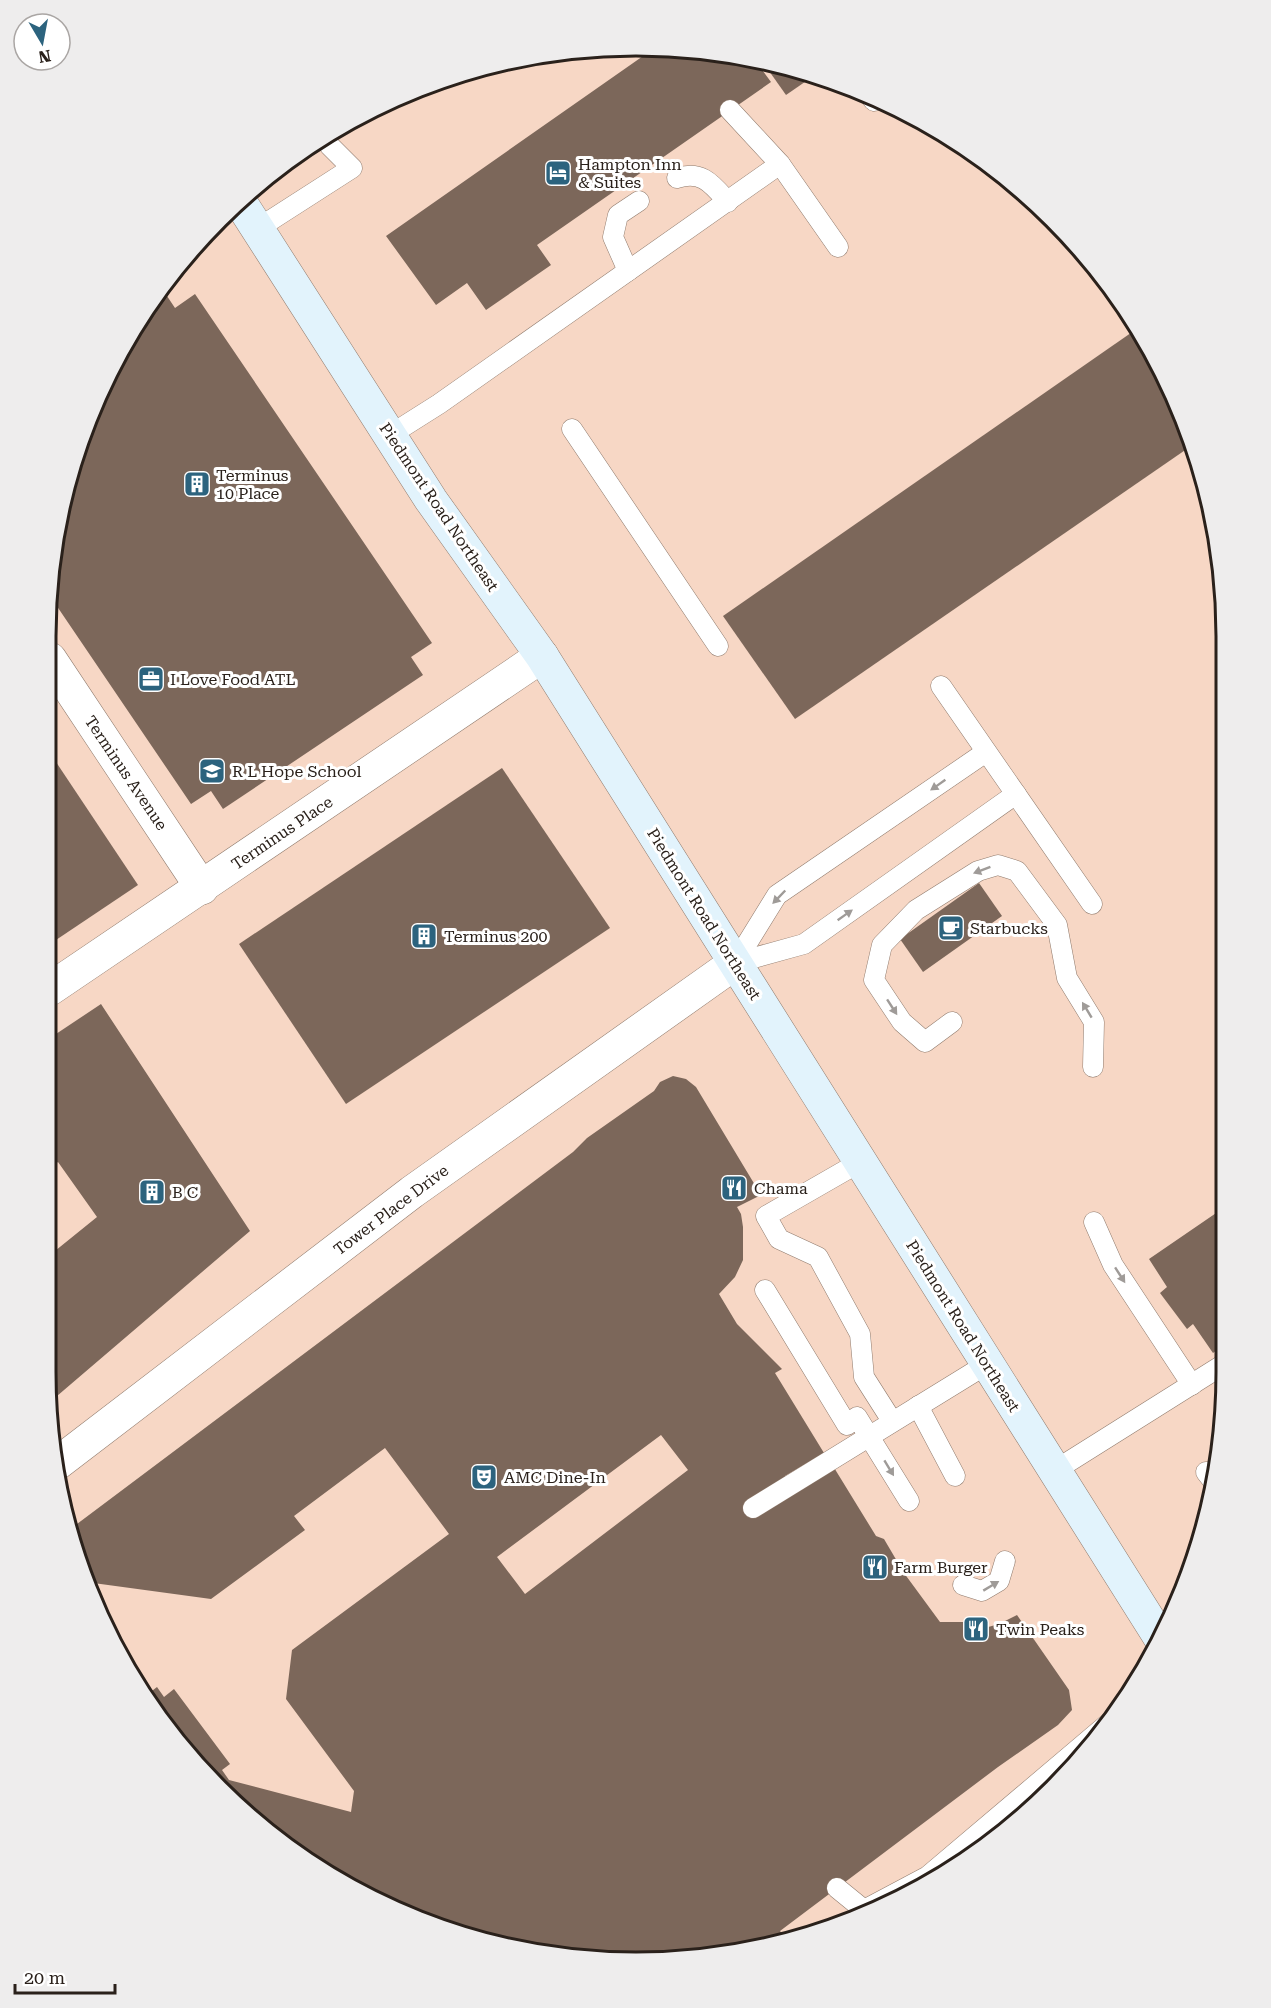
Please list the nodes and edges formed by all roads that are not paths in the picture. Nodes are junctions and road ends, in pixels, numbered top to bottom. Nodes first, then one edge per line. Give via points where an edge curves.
1 (730, 110) dead end
2 (329, 144) edge
3 (780, 164) junction
4 (677, 178) dead end
5 (639, 201) dead end
6 (728, 202) junction
7 (244, 208) edge
8 (257, 229) junction
9 (838, 247) dead end
10 (628, 272) junction
11 (572, 429) dead end
12 (390, 435) junction
13 (718, 646) dead end
14 (542, 656) junction
15 (56, 668) edge
16 (941, 686) dead end
17 (986, 752) junction
18 (1016, 794) junction
19 (202, 888) junction
20 (1092, 904) dead end
21 (735, 963) junction
22 (56, 984) edge
23 (952, 1022) dead end
24 (1093, 1067) dead end
25 (860, 1162) junction
26 (1094, 1222) dead end
27 (765, 1290) dead end
28 (987, 1364) junction
29 (1216, 1369) edge
30 (1192, 1385) junction
31 (918, 1407) junction
32 (892, 1421) junction
33 (869, 1435) junction
34 (62, 1460) edge
35 (1054, 1471) junction
36 (955, 1476) dead end
37 (909, 1501) dead end
38 (753, 1508) dead end
39 (1005, 1561) dead end
40 (963, 1585) dead end
41 (1155, 1630) edge
42 (1074, 1752) edge
43 (938, 1867) edge
44 (837, 1888) dead end
45 (860, 1907) edge

1 - 3 lane
2 - 8 lane via 352,168
3 - 6 lane
3 - 9 lane
4 - 6 lane via 690,174 710,182
5 - 10 lane via 618,215 613,237
6 - 10 lane
7 - 8 main road, Piedmont Road Northeast
8 - 12 main road, Piedmont Road Northeast
10 - 12 lane
11 - 13 lane
12 - 14 main road, Piedmont Road Northeast via 431,500
14 - 19 street, Terminus Place
14 - 21 main road, Piedmont Road Northeast
15 - 19 street, Terminus Avenue
16 - 17 lane
17 - 18 lane
17 -> 21 lane via 777,896
18 - 20 lane
21 -> 18 lane via 804,944
19 - 22 street, Terminus Place
21 - 25 main road, Piedmont Road Northeast
21 - 34 street, Tower Place Drive via 412,1192
24 -> 23 lane via 1094,1022 1067,978 1057,925 1017,871 998,865 978,871 916,910 882,945 874,980 902,1022 925,1042
25 - 28 main road, Piedmont Road Northeast
25 - 32 lane via 766,1216 779,1239 818,1257 860,1334 864,1377
26 -> 30 lane via 1113,1265
27 - 33 lane via 847,1425 858,1417
28 - 31 lane
28 - 35 main road, Piedmont Road Northeast
29 - 30 lane
30 - 35 lane
31 - 32 lane
31 - 36 lane
32 - 33 lane
33 -> 37 lane
33 - 38 lane
35 - 41 main road, Piedmont Road Northeast
40 -> 39 lane via 982,1591 999,1581
42 - 43 lane
44 - 45 lane

